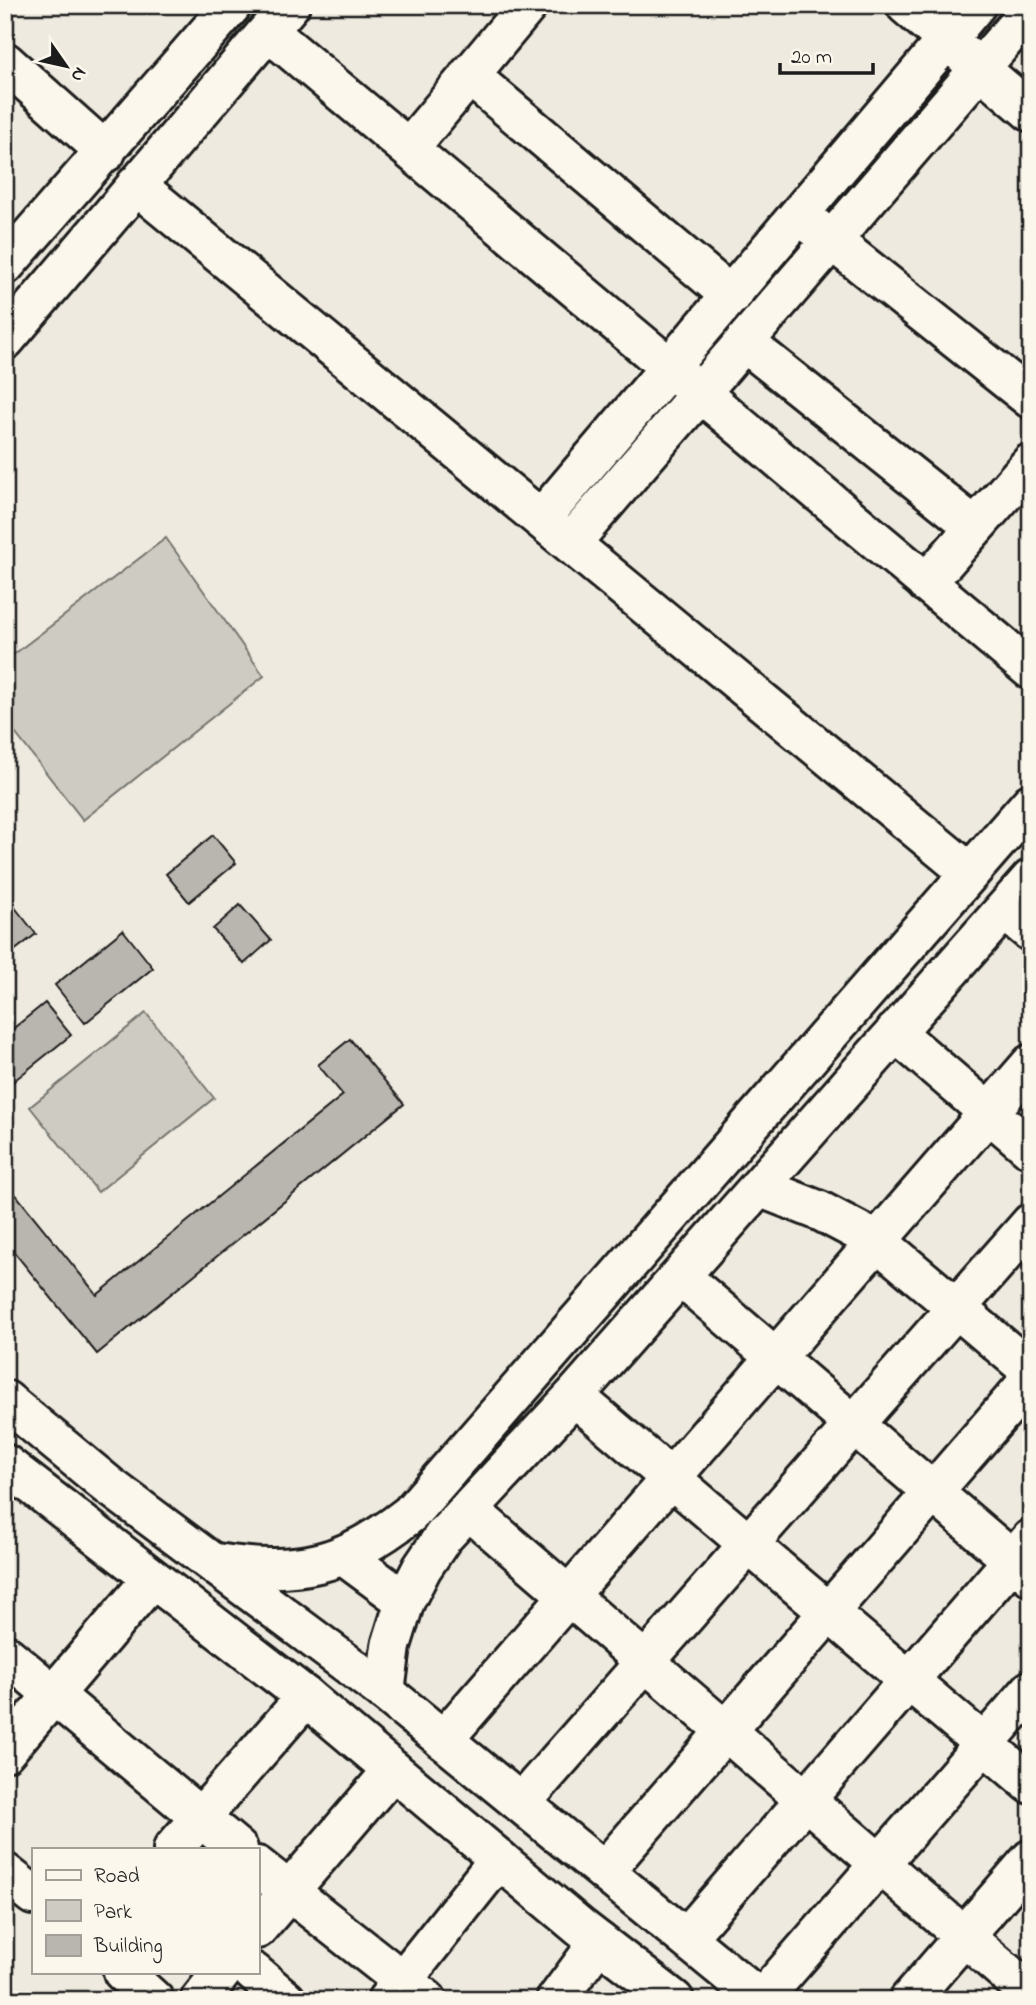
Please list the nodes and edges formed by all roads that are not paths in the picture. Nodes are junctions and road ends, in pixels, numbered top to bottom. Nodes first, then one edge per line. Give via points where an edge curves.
1 (232, 5) edge
2 (528, 5) edge
3 (906, 5) edge
4 (976, 5) edge
5 (1031, 9) edge
6 (279, 18) edge
7 (947, 40) junction
8 (5, 62) edge
9 (980, 68) junction
10 (469, 75) junction
11 (1031, 112) edge
12 (409, 148) junction
13 (106, 152) junction
14 (136, 185) junction
15 (799, 215) junction
16 (832, 240) junction
17 (5, 265) edge
18 (731, 296) junction
19 (5, 340) edge
20 (744, 342) junction
21 (670, 367) junction
22 (700, 393) junction
23 (1031, 399) edge
24 (1031, 463) edge
25 (541, 519) junction
26 (975, 527) junction
27 (570, 543) junction
28 (926, 583) junction
29 (1031, 670) edge
30 (1031, 803) edge
31 (970, 873) junction
32 (1031, 879) edge
33 (1017, 921) edge
34 (895, 1032) junction
35 (1031, 1064) edge
36 (989, 1113) junction
37 (1031, 1149) edge
38 (759, 1187) junction
39 (1031, 1223) edge
40 (877, 1241) junction
41 (680, 1276) junction
42 (957, 1308) junction
43 (776, 1358) junction
44 (1031, 1370) edge
45 (1031, 1379) edge
46 (574, 1396) junction
47 (5, 1400) edge
48 (854, 1424) junction
49 (5, 1464) edge
50 (671, 1478) junction
51 (933, 1492) junction
52 (469, 1510) junction
53 (748, 1544) junction
54 (344, 1556) junction
55 (1025, 1558) edge
56 (216, 1563) junction
57 (152, 1579) junction
58 (570, 1594) junction
59 (405, 1601) junction
60 (828, 1612) junction
61 (5, 1654) edge
62 (646, 1660) junction
63 (909, 1680) junction
64 (1031, 1690) edge
65 (385, 1692) junction
66 (56, 1695) junction
67 (306, 1696) junction
68 (726, 1730) junction
69 (443, 1740) junction
70 (984, 1744) junction
71 (5, 1752) edge
72 (393, 1770) junction
73 (1031, 1784) edge
74 (806, 1799) junction
75 (521, 1803) junction
76 (200, 1817) junction
77 (174, 1848) edge
78 (237, 1848) edge
79 (499, 1859) junction
80 (1031, 1859) edge
81 (880, 1863) junction
82 (259, 1868) edge
83 (604, 1871) junction
84 (5, 1872) edge
85 (289, 1892) junction
86 (32, 1894) edge
87 (259, 1928) edge
88 (964, 1936) junction
89 (686, 1938) junction
90 (599, 1942) junction
91 (125, 1974) edge
92 (220, 1974) edge
93 (255, 1974) edge
94 (406, 1994) edge
95 (1031, 1994) edge
96 (154, 2000) edge
97 (200, 2000) edge
98 (286, 2000) edge
99 (556, 2000) edge
100 (674, 2000) edge
101 (761, 2000) edge
102 (909, 2000) edge

1 - 13 street
2 - 10 street
3 - 7 street
4 - 7 street
5 - 9 street
6 - 12 street
6 - 14 street
7 - 9 street
7 - 15 street
8 - 13 street
9 - 11 street
9 - 16 street
10 - 12 street
10 - 18 street
12 - 21 street
13 - 17 street
14 - 19 street
14 - 25 street
15 - 16 street
15 - 18 street
16 - 20 street
16 - 23 street
18 - 21 street
20 - 22 street
20 - 26 street
21 - 22 street
21 - 25 street
22 - 27 street
22 - 28 street
24 - 26 street
25 - 27 street
26 - 28 street
27 - 31 street
28 - 29 street
30 - 31 street
31 - 54 street via 410,1514 379,1538
32 - 33 street
33 - 34 street
34 - 36 street
34 - 38 street
35 - 36 street
36 - 37 street
36 - 40 street
38 - 40 street via 821,1211
38 - 41 street
39 - 42 street
40 - 42 street
40 - 43 street
41 - 43 street
41 - 46 street
42 - 44 street
42 - 48 street
43 - 48 street
43 - 50 street
45 - 51 street
46 - 50 street
46 - 52 street
47 - 56 street via 108,1485
48 - 51 street
48 - 53 street
49 - 57 street
50 - 53 street
50 - 58 street
51 - 55 street
51 - 60 street
52 - 58 street
52 - 59 street via 429,1558
53 - 60 street
53 - 62 street
54 - 56 street via 259,1570
54 - 59 street
55 - 63 street
56 - 65 street
57 - 66 street
57 - 67 street
58 - 62 street
58 - 69 street
59 - 65 street via 391,1646
60 - 63 street
60 - 68 street
61 - 66 street
62 - 68 street
62 - 75 street
63 - 70 street
63 - 74 street
64 - 70 street
65 - 69 street
66 - 71 street
66 - 76 street
67 - 72 street
67 - 76 street
68 - 74 street
68 - 83 street
69 - 75 street
70 - 73 street
70 - 81 street
72 - 79 street
72 - 85 street
74 - 81 street
74 - 89 street
75 - 83 street
76 - 77 street
76 - 78 street
79 - 90 street
79 - 94 street
80 - 88 street
81 - 88 street
81 - 101 street
82 - 85 street
83 - 89 street
84 - 86 street
85 - 87 street
85 - 94 street
88 - 95 street
88 - 102 street
89 - 101 street
90 - 99 street
90 - 100 street
91 - 96 street
92 - 97 street
93 - 98 street

